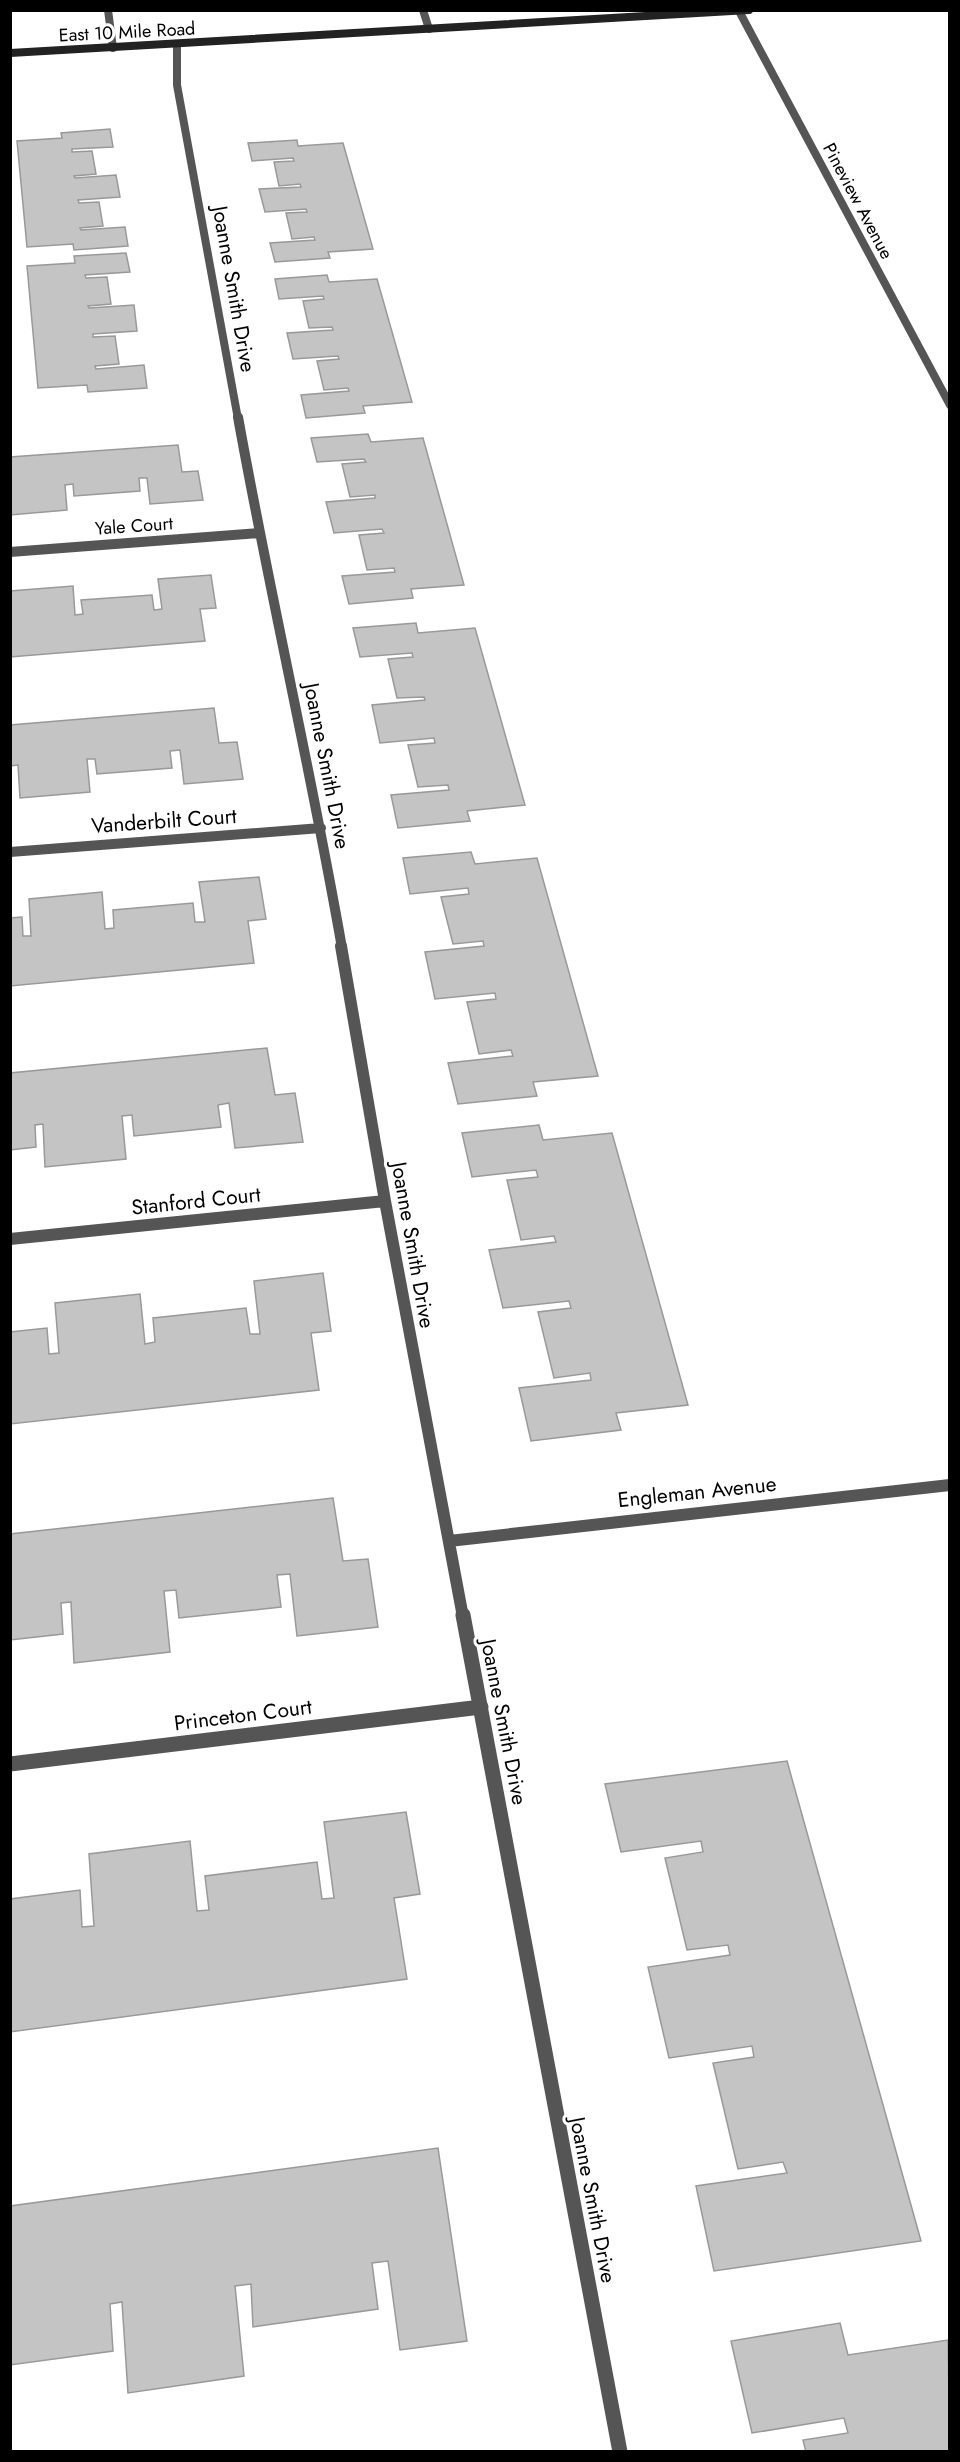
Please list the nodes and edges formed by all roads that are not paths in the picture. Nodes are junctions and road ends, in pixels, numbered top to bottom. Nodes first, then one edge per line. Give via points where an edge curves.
1 (108, 10) edge
2 (423, 10) edge
3 (748, 10) edge
4 (740, 11) edge
5 (429, 29) junction
6 (177, 44) junction
7 (113, 48) junction
8 (10, 54) edge
9 (950, 405) edge
10 (259, 534) junction
11 (10, 552) edge
12 (321, 828) junction
13 (10, 852) edge
14 (385, 1201) junction
15 (10, 1239) edge
16 (950, 1485) edge
17 (449, 1541) junction
18 (482, 1707) junction
19 (10, 1764) edge
20 (620, 2451) edge

1 - 7 street
2 - 5 street
3 - 4 main road, East 10 Mile Road
4 - 5 main road, East 10 Mile Road
4 - 9 street, Pineview Avenue
5 - 6 main road, East 10 Mile Road
6 - 7 main road, East 10 Mile Road
6 - 10 street, Joanne Smith Drive via 177,84
7 - 8 main road, East 10 Mile Road
10 - 11 street, Yale Court
10 - 12 street, Joanne Smith Drive
12 - 13 street, Vanderbilt Court
12 - 14 street, Joanne Smith Drive
14 - 15 street, Stanford Court
14 - 17 street, Joanne Smith Drive
16 - 17 street, Engleman Avenue
17 - 18 street, Joanne Smith Drive
18 - 19 street, Princeton Court
18 - 20 street, Joanne Smith Drive

